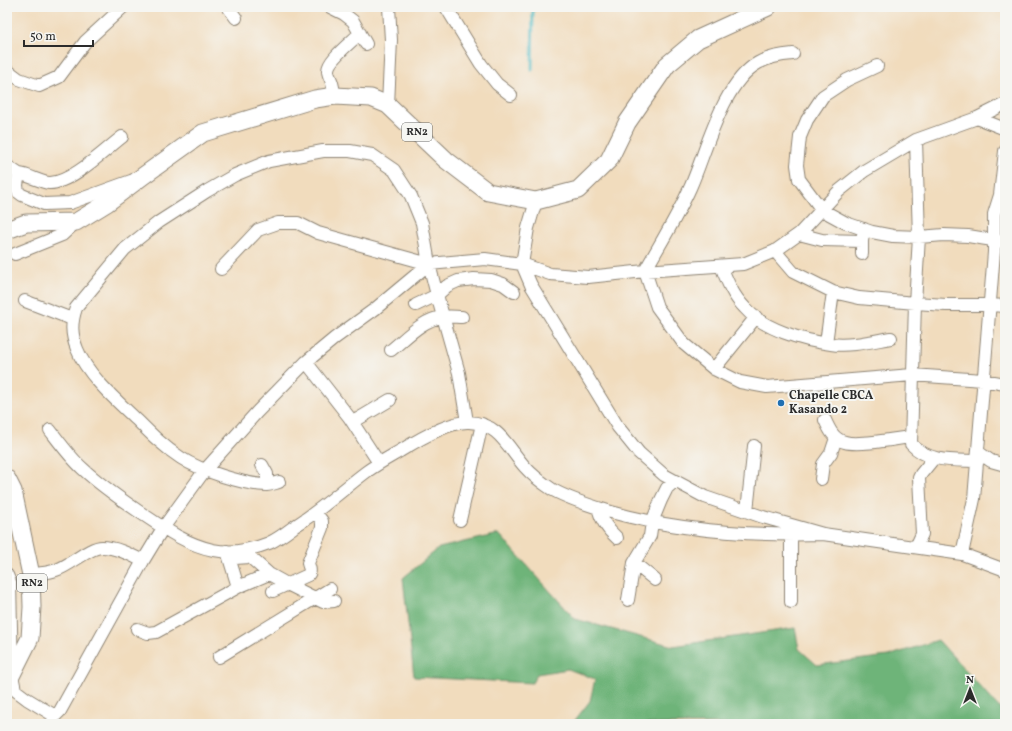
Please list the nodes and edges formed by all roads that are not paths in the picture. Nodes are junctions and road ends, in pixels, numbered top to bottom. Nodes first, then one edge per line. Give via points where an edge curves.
1 (122, 7) edge
2 (228, 7) edge
3 (330, 7) edge
4 (389, 7) edge
5 (446, 7) edge
6 (768, 7) edge
7 (349, 10) edge
8 (236, 18) dead end
9 (360, 32) junction
10 (366, 44) dead end
11 (793, 54) dead end
12 (877, 66) dead end
13 (7, 70) edge
14 (511, 95) dead end
15 (335, 96) junction
16 (1005, 104) edge
17 (388, 105) junction
18 (977, 118) junction
19 (1005, 129) edge
20 (122, 136) dead end
21 (916, 140) junction
22 (1005, 151) edge
23 (7, 166) edge
24 (19, 174) junction
25 (142, 176) junction
26 (536, 202) junction
27 (822, 210) junction
28 (76, 222) junction
29 (7, 230) edge
30 (799, 234) junction
31 (863, 235) junction
32 (919, 237) junction
33 (1000, 241) edge
34 (775, 251) junction
35 (16, 254) dead end
36 (862, 254) dead end
37 (429, 264) junction
38 (522, 264) junction
39 (721, 266) junction
40 (221, 270) dead end
41 (645, 272) junction
42 (514, 292) dead end
43 (833, 292) junction
44 (437, 295) junction
45 (25, 301) dead end
46 (915, 303) junction
47 (416, 305) dead end
48 (990, 305) junction
49 (1005, 306) edge
50 (443, 317) junction
51 (462, 317) dead end
52 (756, 317) junction
53 (72, 319) junction
54 (891, 338) dead end
55 (826, 343) junction
56 (391, 350) dead end
57 (306, 362) junction
58 (714, 369) junction
59 (912, 375) junction
60 (983, 380) junction
61 (1005, 384) edge
62 (390, 400) dead end
63 (825, 420) dead end
64 (353, 422) junction
65 (467, 422) junction
66 (482, 424) junction
67 (50, 430) dead end
68 (910, 437) junction
69 (836, 438) junction
70 (754, 446) dead end
71 (978, 456) junction
72 (934, 458) junction
73 (379, 463) junction
74 (262, 465) dead end
75 (1005, 465) edge
76 (205, 470) junction
77 (7, 479) edge
78 (821, 479) dead end
79 (675, 481) junction
80 (598, 508) junction
81 (747, 511) junction
82 (316, 513) junction
83 (460, 520) dead end
84 (652, 522) junction
85 (164, 528) junction
86 (823, 534) junction
87 (791, 535) junction
88 (617, 538) dead end
89 (916, 547) junction
90 (962, 554) junction
91 (229, 555) junction
92 (143, 561) junction
93 (634, 563) junction
94 (1005, 570) edge
95 (269, 574) junction
96 (7, 575) edge
97 (31, 575) junction
98 (655, 580) dead end
99 (288, 584) junction
100 (238, 587) junction
101 (330, 589) dead end
102 (273, 591) dead end
103 (315, 598) junction
104 (628, 600) dead end
105 (334, 601) dead end
106 (791, 602) dead end
107 (137, 629) dead end
108 (220, 657) dead end
109 (10, 680) edge
110 (53, 720) edge

1 - 13 street via 85,42 59,77 39,86 19,79
2 - 8 street
3 - 7 street
4 - 17 street via 391,40
5 - 14 street via 480,64 497,84
6 - 26 highway, RN2 via 698,39 667,65 628,123 609,160 578,190
7 - 9 street via 352,21
9 - 10 street
9 - 15 street via 328,65
11 - 41 street via 772,57 756,64 734,86 715,124 690,188
12 - 27 street via 847,80 823,96 807,120 800,137 797,165 799,179
15 - 17 highway, RN2 via 372,98
15 - 25 highway, RN2 via 203,133
16 - 18 street
17 - 26 highway, RN2 via 446,160 488,192
18 - 19 street
18 - 21 street
20 - 24 street via 77,173 60,182 48,183 29,175
21 - 27 street via 864,171 839,191
21 - 32 street
22 - 33 street via 1000,195 994,214
23 - 24 street
24 - 25 street via 18,192 44,204 70,203
25 - 28 highway, RN2 via 107,203
26 - 38 street via 528,228
27 - 30 street
27 - 31 street
28 - 29 highway via 26,223
28 - 35 street via 62,235
30 - 31 street via 822,240
30 - 34 street
31 - 32 street via 872,232
31 - 36 street
32 - 33 street via 968,236
32 - 46 street
33 - 48 street
34 - 39 street via 743,264
34 - 43 street via 793,272
37 - 38 street via 485,259
37 - 40 street via 318,233 298,223 278,223 258,230
37 - 44 street
37 - 53 street via 422,223 411,196 394,170 372,155 350,151 323,151 269,161 235,175 159,222 125,249 76,308
37 - 57 street
38 - 41 street via 550,274 588,277
38 - 79 street via 531,285 618,427 639,452 664,475
39 - 41 street
39 - 52 street via 733,294 746,310
41 - 58 street via 657,307 684,344
42 - 44 street via 503,284 491,280 474,279 453,283
43 - 46 street via 859,298
43 - 55 street
44 - 47 street
44 - 50 street
45 - 53 street
46 - 48 street
46 - 59 street
48 - 49 street
48 - 60 street
50 - 51 street
50 - 56 street via 421,326
50 - 65 street via 459,373
52 - 55 street via 784,332
52 - 58 street
53 - 76 street via 77,349 86,367 163,446
54 - 55 street via 863,343
57 - 64 street
57 - 76 street
58 - 59 street via 740,382 767,387
59 - 60 street
59 - 68 street
60 - 61 street
60 - 71 street
62 - 64 street
63 - 69 street
64 - 73 street
65 - 66 street
65 - 73 street via 454,423
66 - 80 street via 494,429 526,468 553,490
66 - 83 street
67 - 85 street via 81,467 111,492
68 - 69 street via 856,443
68 - 72 street via 911,444 916,450
69 - 78 street via 831,453 822,464
70 - 81 street
71 - 72 street via 939,460
71 - 75 street
71 - 90 street via 974,499
72 - 89 street via 919,478 922,534
73 - 82 street
74 - 76 street via 273,484 242,481
76 - 85 street
77 - 97 highway, RN2 via 13,491
79 - 81 street via 705,497
79 - 84 street via 667,488
80 - 84 street
80 - 88 street via 601,518
81 - 86 street
82 - 91 street via 270,542
82 - 99 street via 322,521 322,528 308,563 310,573
84 - 87 street via 726,531
84 - 93 street via 650,536
85 - 91 street via 192,545
85 - 92 street
86 - 87 street
86 - 89 street
87 - 106 street
89 - 90 street
90 - 94 street
91 - 95 street via 250,557
91 - 100 street
92 - 97 street via 120,550 103,547 56,570
92 - 110 street
93 - 98 street
93 - 104 street
95 - 99 street
95 - 100 street
96 - 109 street via 10,582
97 - 109 highway, RN2 via 30,638
99 - 102 street
99 - 103 street
100 - 107 street via 156,632 148,633
101 - 103 street
103 - 105 street via 323,602
103 - 108 street
109 - 110 street via 15,690

